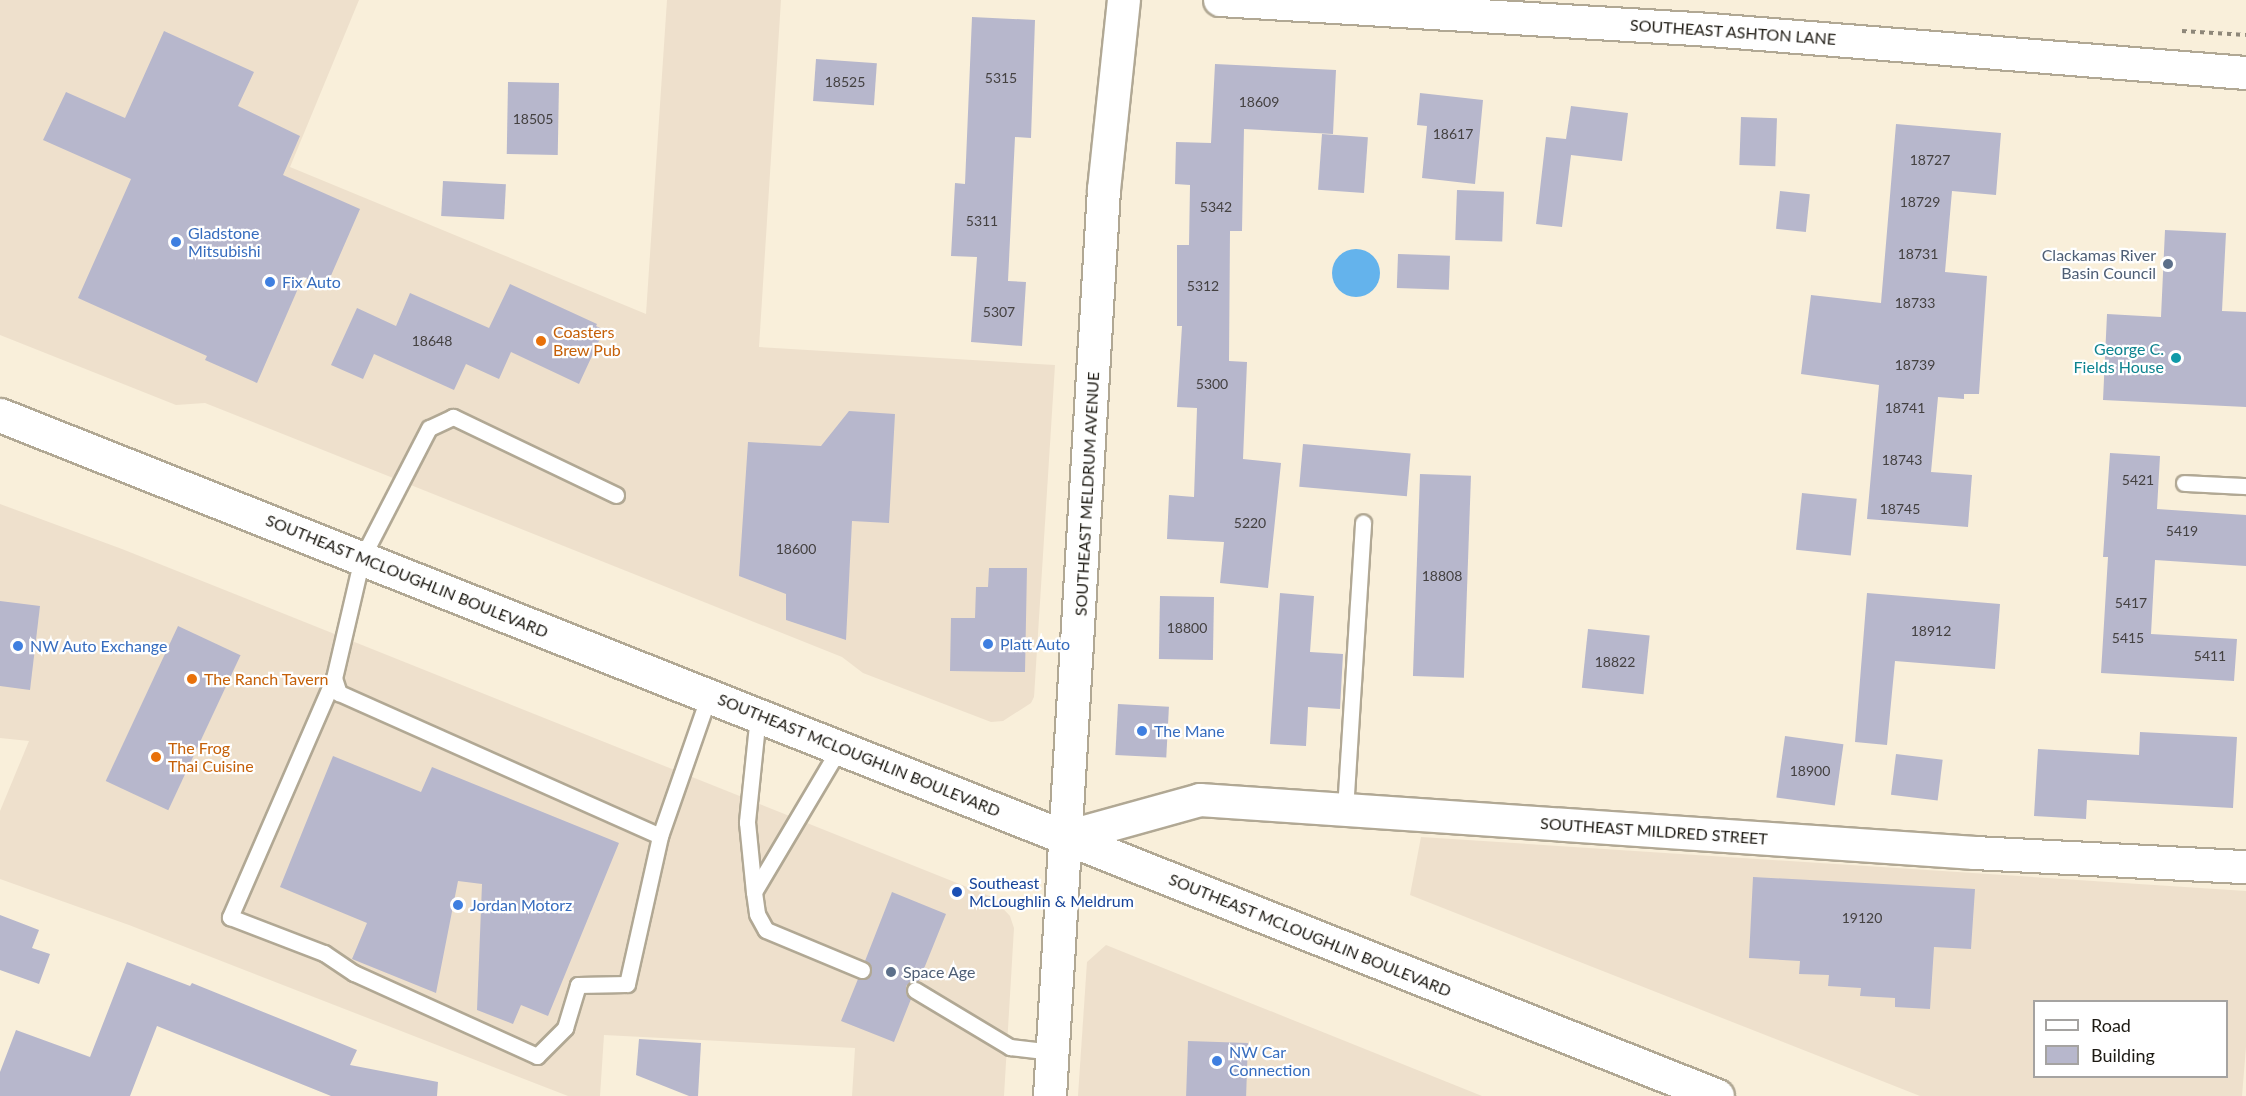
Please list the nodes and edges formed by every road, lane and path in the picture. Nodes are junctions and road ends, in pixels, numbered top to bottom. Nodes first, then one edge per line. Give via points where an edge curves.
1 (1124, 0) edge
2 (1220, 0) edge
3 (2246, 73) edge
4 (0, 415) edge
5 (2184, 483) dead end
6 (2246, 486) edge
7 (616, 495) dead end
8 (1363, 523) dead end
9 (362, 558) junction
10 (334, 678) junction
11 (709, 695) junction
12 (758, 715) junction
13 (840, 747) junction
14 (1345, 810) junction
15 (660, 836) junction
16 (1067, 837) junction
17 (2246, 867) edge
18 (754, 892) junction
19 (862, 970) dead end
20 (915, 990) dead end
21 (1053, 1052) junction
22 (1050, 1096) edge
23 (1717, 1096) edge

1 - 16 street, SOUTHEAST MELDRUM AVENUE via 1104,190
2 - 3 street, SOUTHEAST ASHTON LANE via 1710,30
4 - 9 main road, SOUTHEAST MCLOUGHLIN BOULEVARD
5 - 6 lane
7 - 9 lane via 453,417 429,428
8 - 14 lane
9 - 10 lane
9 - 11 main road, SOUTHEAST MCLOUGHLIN BOULEVARD
10 - 15 lane via 339,693
10 - 15 lane via 230,916 324,953 354,973 537,1056 565,1028 578,985 627,984
11 - 12 main road, SOUTHEAST MCLOUGHLIN BOULEVARD
11 - 15 lane
12 - 13 main road, SOUTHEAST MCLOUGHLIN BOULEVARD
12 - 18 lane via 747,822
13 - 16 main road, SOUTHEAST MCLOUGHLIN BOULEVARD
13 - 18 lane
14 - 16 street, SOUTHEAST MILDRED STREET via 1200,800
14 - 17 street, SOUTHEAST MILDRED STREET via 1975,853
16 - 21 street, SOUTHEAST MELDRUM AVENUE
16 - 23 main road, SOUTHEAST MCLOUGHLIN BOULEVARD
18 - 19 lane via 757,914 766,930
20 - 21 lane via 1010,1047
21 - 22 street, SOUTHEAST MELDRUM AVENUE

